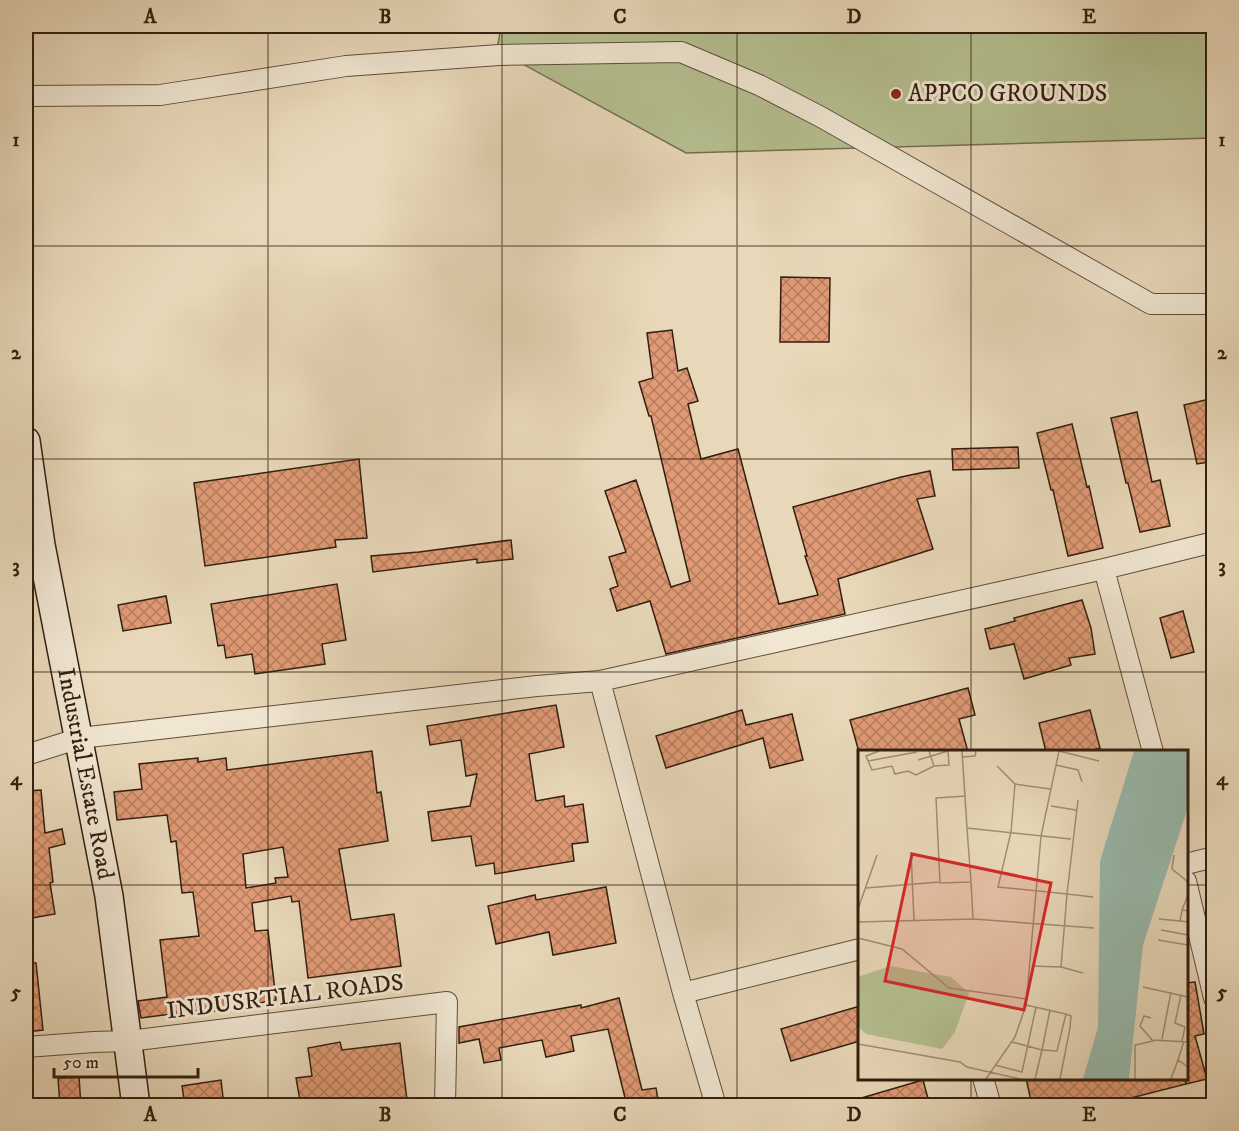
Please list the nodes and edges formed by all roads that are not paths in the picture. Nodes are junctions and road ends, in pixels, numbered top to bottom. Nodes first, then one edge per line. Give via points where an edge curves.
1 (26, 96) edge
2 (1214, 304) edge
3 (26, 441) edge
4 (1214, 542) edge
5 (1104, 569) junction
6 (600, 681) junction
7 (80, 738) junction
8 (1152, 750) edge
9 (26, 755) edge
10 (1214, 857) edge
11 (1188, 864) edge
12 (1188, 889) edge
13 (858, 949) edge
14 (683, 993) junction
15 (1214, 998) edge
16 (129, 1041) junction
17 (26, 1047) edge
18 (984, 1080) edge
19 (136, 1106) edge
20 (446, 1106) edge
21 (716, 1106) edge
22 (990, 1106) edge

1 - 2 street via 160,94 346,66 499,56 681,52 821,117 1151,304
3 - 7 main road, Industrial Estate Road via 41,545
4 - 5 street
5 - 6 street
5 - 8 street
6 - 7 street
6 - 14 street
7 - 9 street
7 - 16 main road, Industrial Estate Road via 110,897
10 - 11 street
12 - 15 street
13 - 14 street
14 - 21 street
16 - 17 street, INDUSRTIAL ROADS
16 - 19 main road, Industrial Estate Road
16 - 20 street, INDUSRTIAL ROADS via 447,1002
18 - 22 street

